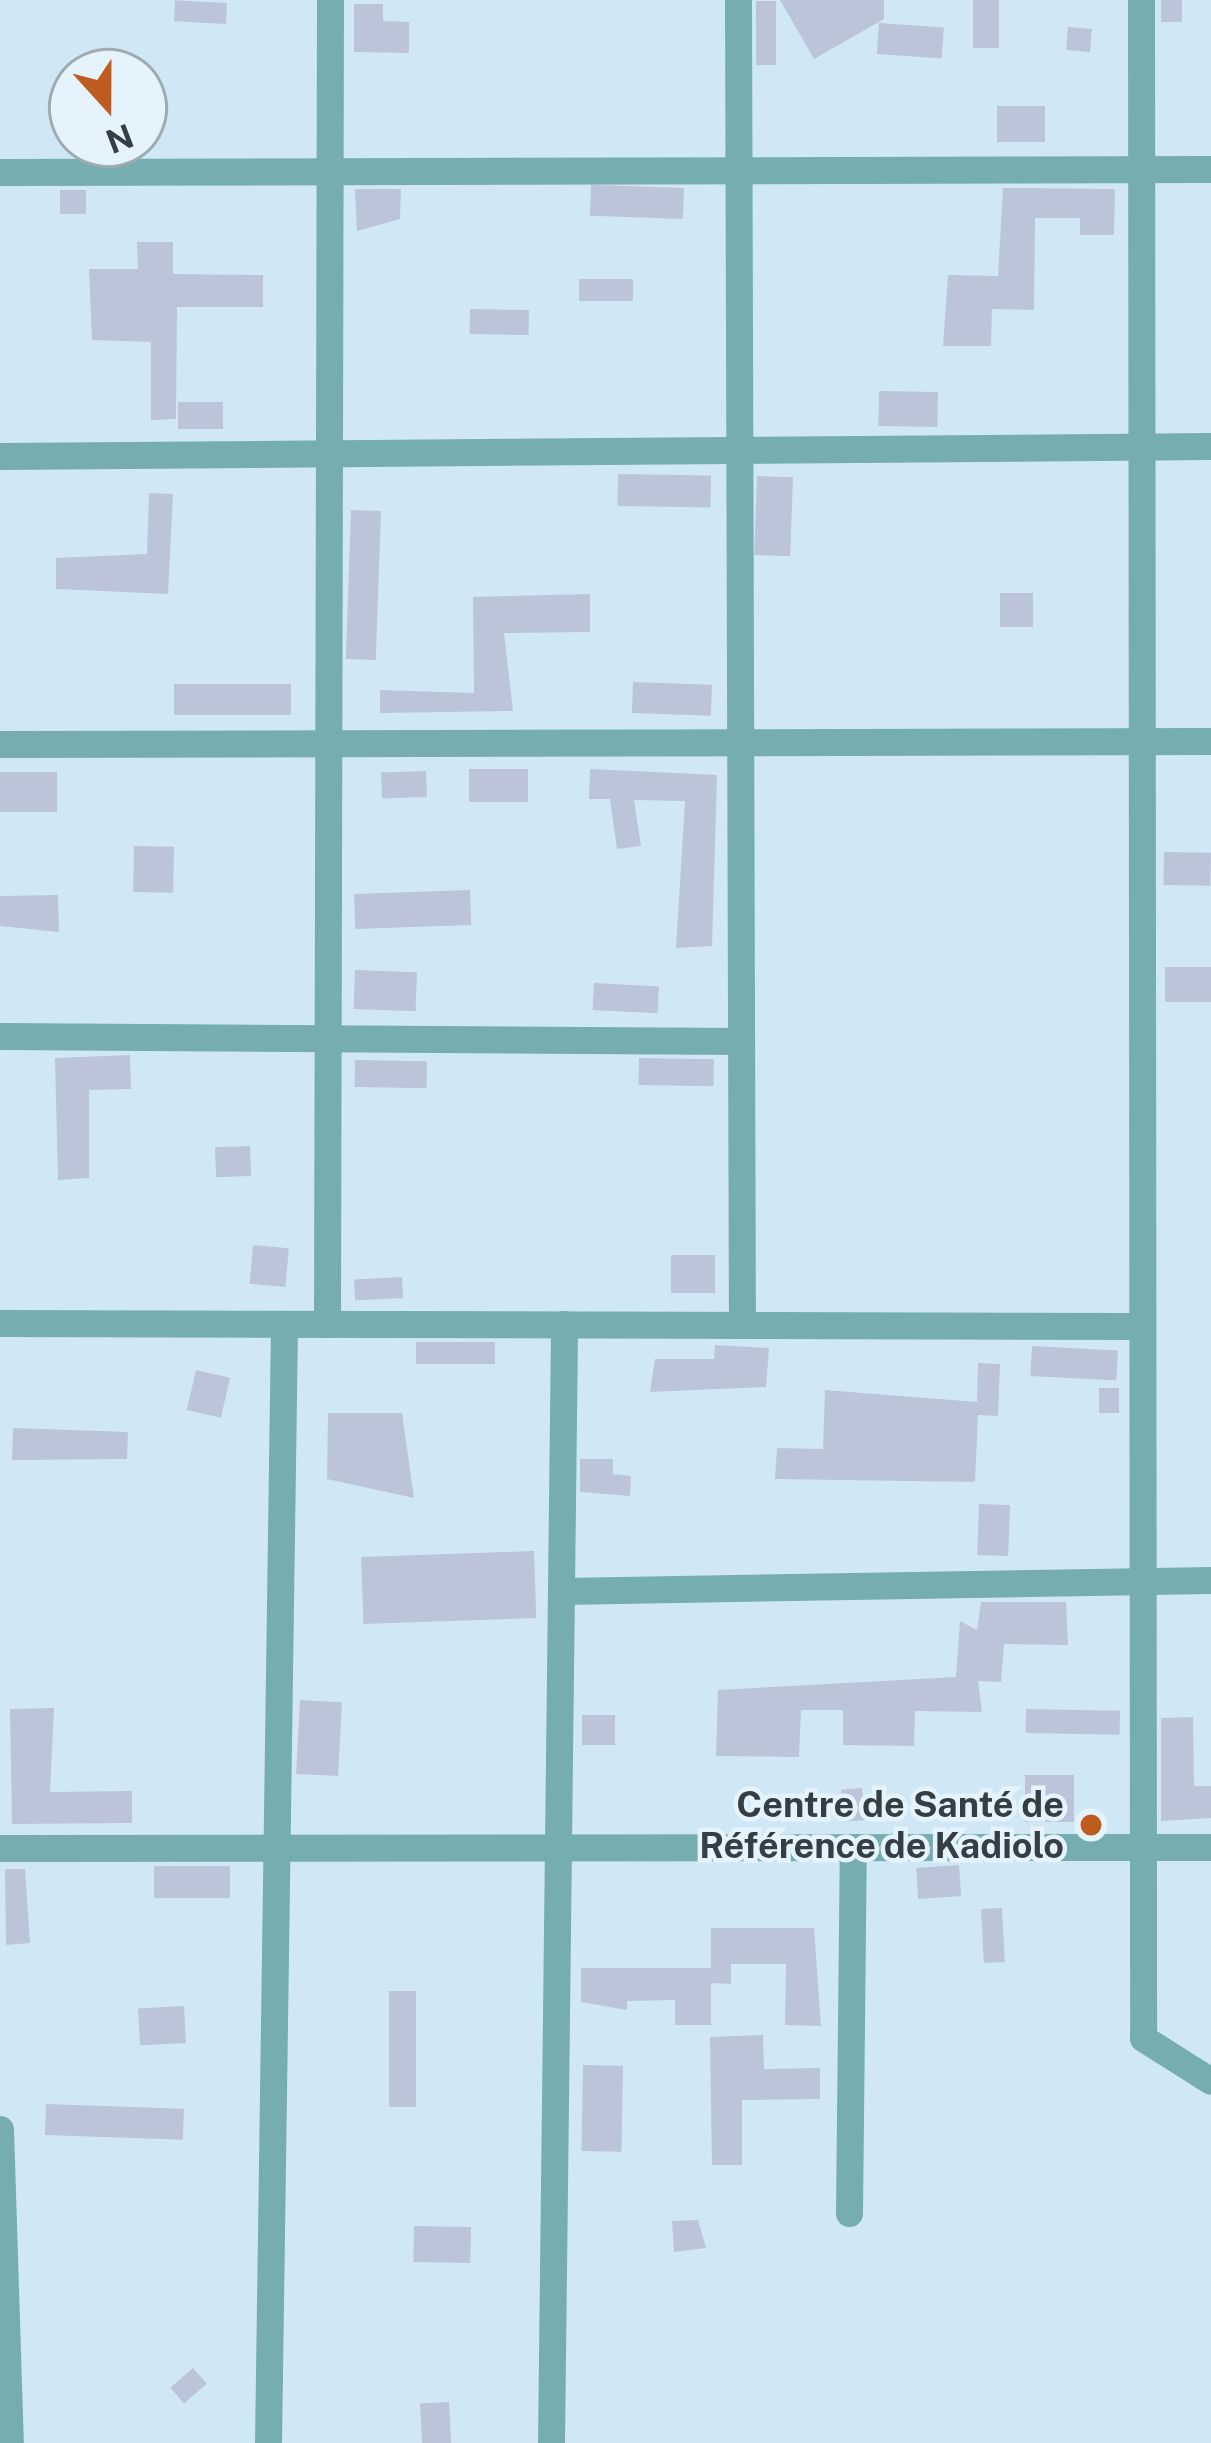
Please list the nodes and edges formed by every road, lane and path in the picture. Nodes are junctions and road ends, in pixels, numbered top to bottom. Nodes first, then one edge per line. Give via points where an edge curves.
1 (330, 0) edge
2 (738, 0) edge
3 (1141, 0) edge
4 (1141, 169) junction
5 (1211, 169) edge
6 (738, 170) junction
7 (329, 171) junction
8 (0, 172) edge
9 (1211, 446) edge
10 (1141, 447) junction
11 (739, 450) junction
12 (329, 454) junction
13 (0, 456) edge
14 (1211, 741) edge
15 (740, 742) junction
16 (1142, 742) junction
17 (328, 743) junction
18 (0, 744) edge
19 (0, 1036) edge
20 (328, 1038) junction
21 (741, 1041) junction
22 (0, 1323) edge
23 (284, 1324) junction
24 (327, 1324) junction
25 (564, 1324) junction
26 (742, 1325) junction
27 (1142, 1326) junction
28 (1211, 1580) edge
29 (1142, 1581) junction
30 (560, 1591) junction
31 (1211, 1846) edge
32 (277, 1847) junction
33 (557, 1847) junction
34 (853, 1847) junction
35 (1143, 1847) junction
36 (0, 1848) edge
37 (1211, 2081) edge
38 (0, 2129) edge
39 (848, 2213) dead end
40 (10, 2443) edge
41 (268, 2443) edge
42 (551, 2443) edge

1 - 7 street
2 - 6 street
3 - 4 street
4 - 5 street
4 - 6 street
4 - 10 street
6 - 7 street
6 - 11 street
7 - 8 street
7 - 12 street
9 - 10 street
10 - 11 street
10 - 16 street
11 - 12 street
11 - 15 street
12 - 13 street
12 - 17 street
14 - 16 street
15 - 16 street
15 - 17 street
15 - 21 street
16 - 27 street
17 - 18 street
17 - 20 street
19 - 20 street
20 - 21 street
20 - 24 street
21 - 26 street
22 - 23 street
23 - 24 street
23 - 32 street
24 - 25 street
25 - 26 street
25 - 30 street
26 - 27 street
27 - 29 street
28 - 29 street
29 - 30 street
29 - 35 street
30 - 33 street
31 - 35 street
32 - 33 street
32 - 36 street
32 - 41 street
33 - 34 street
33 - 42 street
34 - 35 street
34 - 39 street
35 - 37 street via 1143,2038
38 - 40 street

